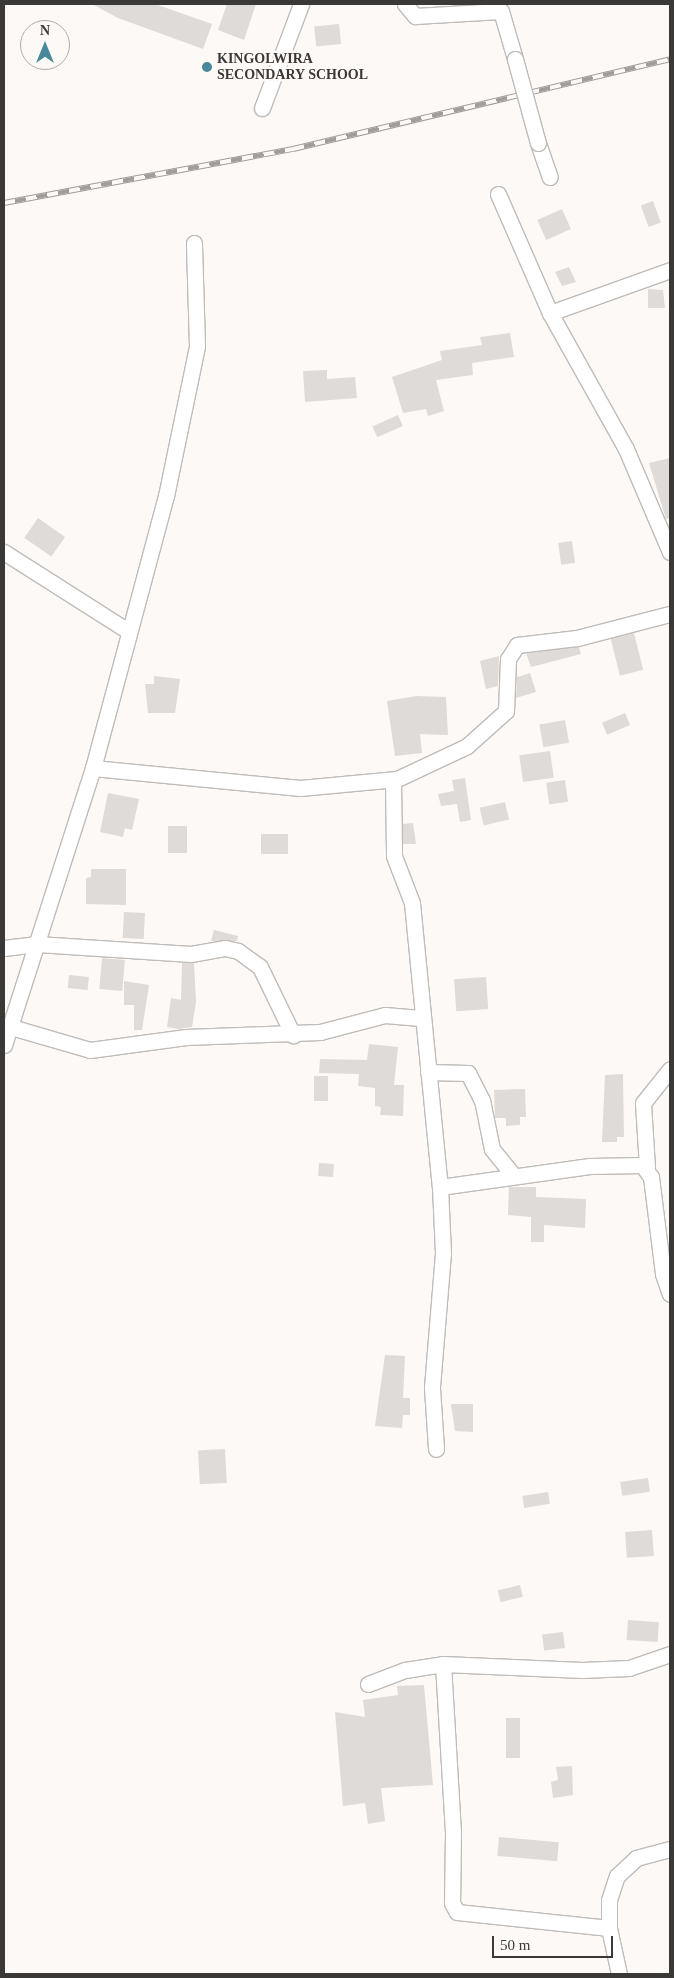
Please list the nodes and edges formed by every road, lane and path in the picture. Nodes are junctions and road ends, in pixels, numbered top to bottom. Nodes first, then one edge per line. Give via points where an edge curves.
1 (301, 4) edge
2 (405, 4) edge
3 (430, 4) edge
4 (415, 16) junction
5 (262, 108) dead end
6 (550, 177) dead end
7 (498, 194) dead end
8 (194, 243) dead end
9 (670, 270) edge
10 (550, 313) junction
11 (4, 552) edge
12 (670, 552) edge
13 (670, 614) edge
14 (128, 631) junction
15 (93, 768) junction
16 (392, 780) junction
17 (36, 944) junction
18 (4, 948) edge
19 (423, 1018) junction
20 (11, 1027) junction
21 (293, 1035) junction
22 (4, 1045) edge
23 (670, 1069) edge
24 (428, 1072) junction
25 (647, 1167) junction
26 (514, 1176) junction
27 (440, 1187) junction
28 (665, 1245) edge
29 (670, 1294) edge
30 (436, 1449) dead end
31 (670, 1654) edge
32 (442, 1664) junction
33 (368, 1684) dead end
34 (670, 1849) edge
35 (609, 1928) junction
36 (618, 1974) edge

1 - 5 street
2 - 4 street
3 - 4 street
4 - 6 street, bridge via 501,11
7 - 10 street
8 - 14 street via 197,346 166,496
9 - 10 street
10 - 12 street via 626,449
11 - 14 street
13 - 16 street via 577,638 517,645 508,659 506,711 490,730 467,746
14 - 15 street
15 - 16 street via 300,788
15 - 17 street
16 - 19 street via 394,856 412,903
17 - 18 street
17 - 20 street
17 - 21 street via 191,954 225,948 238,951 260,967
19 - 21 street via 385,1015
19 - 24 street
20 - 21 street via 90,1050 186,1037
20 - 22 street
23 - 25 street via 642,1103
24 - 26 street via 468,1073 482,1100 492,1149
24 - 27 street
25 - 26 street via 590,1166
25 - 28 street
26 - 27 street
27 - 30 street via 442,1253 432,1359
28 - 29 street
31 - 32 street via 629,1668 591,1670
32 - 33 street via 405,1670
32 - 35 street via 453,1834 452,1903 457,1912
34 - 35 street via 636,1858 618,1876 610,1900
35 - 36 street

